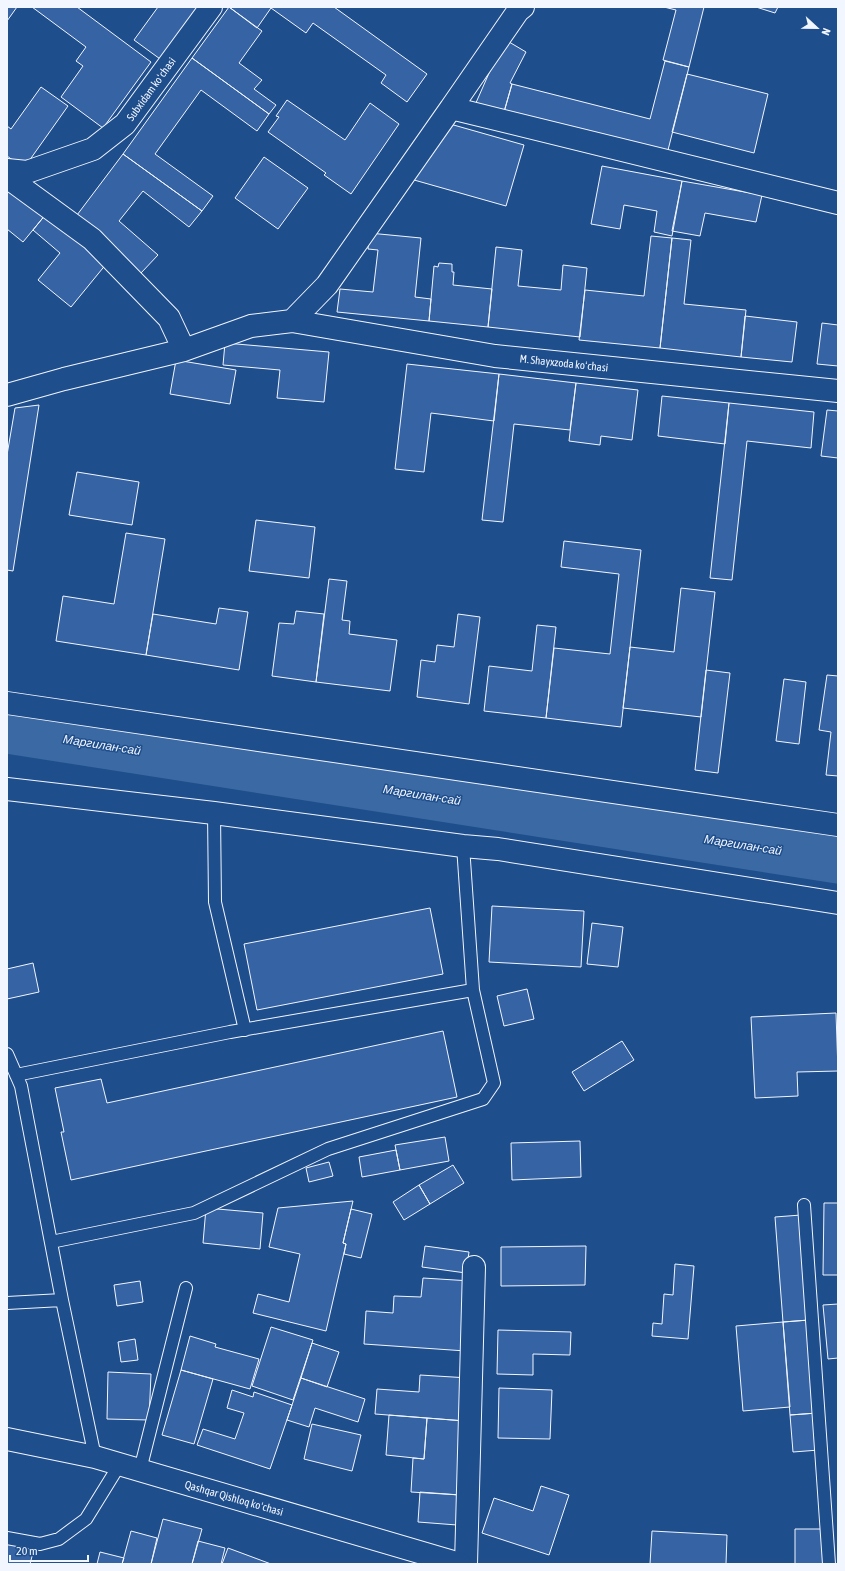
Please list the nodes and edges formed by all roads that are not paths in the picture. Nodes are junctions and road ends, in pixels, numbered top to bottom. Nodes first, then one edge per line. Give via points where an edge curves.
1 (211, 7) edge
2 (523, 7) edge
3 (451, 108) junction
4 (7, 170) edge
5 (7, 177) edge
6 (838, 203) edge
7 (292, 321) junction
8 (184, 350) junction
9 (838, 391) edge
10 (7, 395) edge
11 (7, 704) edge
12 (7, 789) edge
13 (214, 813) junction
14 (838, 825) edge
15 (463, 846) junction
16 (838, 903) edge
17 (474, 990) junction
18 (245, 1030) junction
19 (7, 1054) edge
20 (16, 1075) junction
21 (804, 1205) dead end
22 (51, 1242) junction
23 (474, 1267) dead end
24 (186, 1288) dead end
25 (62, 1300) junction
26 (7, 1303) edge
27 (7, 1439) edge
28 (94, 1457) junction
29 (130, 1467) junction
30 (7, 1538) edge
31 (460, 1564) edge
32 (466, 1564) edge
33 (829, 1564) edge

1 - 4 street, Subxidam koʻchasi via 125,124 93,149 27,172
2 - 3 street
3 - 6 street
3 - 7 street via 327,285
5 - 8 street via 92,239 169,318
7 - 8 street, M. Shayxzoda koʻchasi via 251,326
7 - 9 street, M. Shayxzoda koʻchasi via 495,356
8 - 10 street, M. Shayxzoda koʻchasi
11 - 14 street
12 - 13 street
13 - 15 street
13 - 18 lane via 215,902
15 - 16 street via 498,849
15 - 17 lane
17 - 18 lane
17 - 22 lane via 494,1083 483,1099 328,1149 194,1213
18 - 20 lane
19 - 20 lane
20 - 22 lane via 21,1086
21 - 33 lane
22 - 25 lane
23 - 32 street
24 - 29 lane
25 - 26 lane
25 - 28 lane
27 - 28 street, Qashqar Qishloq koʻchasi
28 - 29 street, Qashqar Qishloq koʻchasi
29 - 30 lane via 86,1519 59,1539 40,1544
29 - 31 street, Qashqar Qishloq koʻchasi

